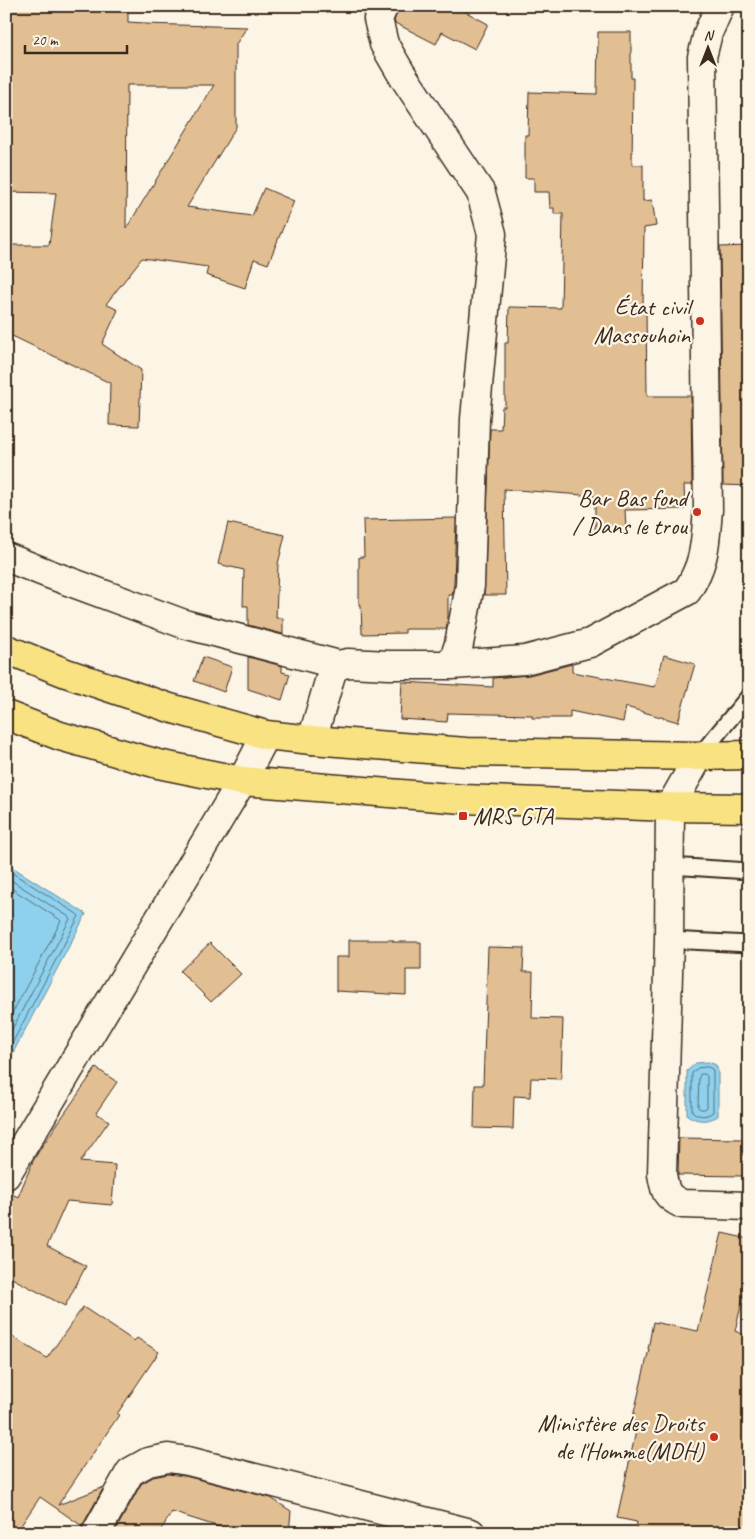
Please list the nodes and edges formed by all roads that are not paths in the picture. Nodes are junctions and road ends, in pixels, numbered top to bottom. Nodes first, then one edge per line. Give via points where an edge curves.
1 (384, 6) edge
2 (720, 6) edge
3 (6, 557) edge
4 (6, 649) edge
5 (339, 665) junction
6 (452, 665) junction
7 (749, 696) edge
8 (6, 715) edge
9 (266, 735) junction
10 (312, 740) junction
11 (749, 754) edge
12 (699, 756) junction
13 (242, 781) junction
14 (670, 807) junction
15 (749, 808) edge
16 (670, 866) junction
17 (749, 872) edge
18 (669, 940) junction
19 (749, 944) edge
20 (6, 1175) edge
21 (749, 1206) edge
22 (96, 1533) edge
23 (471, 1533) edge

1 - 6 street via 378,19 384,44 481,193 492,234 475,420 470,586
2 - 6 street via 702,57 708,510 704,552 696,577 687,591 590,643 525,660
3 - 5 street via 184,624
4 - 9 main road via 170,708
5 - 6 street
5 - 10 street via 332,671
7 - 12 lane
8 - 13 main road via 60,736 158,764
9 - 10 main road
9 - 13 street
10 - 12 main road via 466,752
11 - 12 main road
12 - 14 street
13 - 14 main road via 463,799
13 - 20 street
14 - 15 main road
14 - 16 street
16 - 17 lane
16 - 18 street
18 - 19 lane
18 - 21 street via 662,1162 665,1192 682,1204
22 - 23 street via 130,1472 148,1462 168,1458 188,1460

